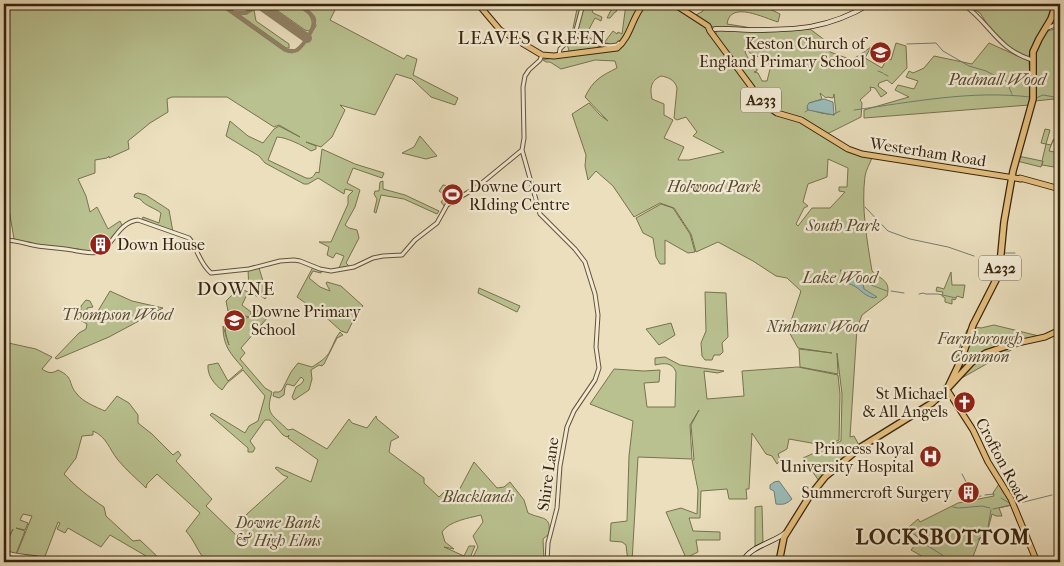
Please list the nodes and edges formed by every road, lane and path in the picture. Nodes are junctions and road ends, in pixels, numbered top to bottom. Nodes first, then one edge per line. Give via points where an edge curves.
1 (478, 4) edge
2 (583, 4) edge
3 (644, 4) edge
4 (674, 4) edge
5 (870, 4) edge
6 (963, 4) edge
7 (1056, 4) edge
8 (1060, 23) edge
9 (1045, 29) junction
10 (712, 30) junction
11 (628, 33) junction
12 (575, 34) junction
13 (542, 55) junction
14 (559, 56) junction
15 (1032, 60) junction
16 (522, 150) junction
17 (1012, 176) junction
18 (1060, 188) edge
19 (4, 240) edge
20 (1060, 330) edge
21 (1013, 344) joint
22 (961, 368) junction
23 (950, 388) junction
24 (785, 535) junction
25 (4, 552) edge
26 (50, 562) edge
27 (547, 562) edge
28 (743, 562) edge
29 (779, 562) edge
30 (1036, 562) edge

1 - 13 main road via 500,30
2 - 12 street
3 - 11 main road
4 - 10 main road, Westerham Road / A233
5 - 10 main road via 811,28
6 - 15 street via 977,15 996,39
7 - 9 highway, A232
8 - 9 street
9 - 15 highway, A232
10 - 17 main road, Westerham Road / A233 via 764,104 777,113 809,124 852,151
11 - 12 street via 617,45 609,46
11 - 14 main road via 620,46 613,50
12 - 14 street via 560,49
13 - 14 main road
13 - 16 street, Shire Lane via 525,76
15 - 17 highway, A232 via 1033,100
16 - 19 street via 477,187 447,205 437,223 400,256 373,258 354,267 331,271 297,260 211,273 189,238 138,220 119,230 104,249 97,252
16 - 27 street, Shire Lane via 539,211 585,262 598,315 596,346 599,368 567,427
17 - 18 main road, A233
17 - 22 highway, A232 via 999,274 973,324
20 - 21 main road via 1042,338
21 - 22 highway via 986,353
22 - 23 highway, A232
23 - 24 highway via 862,447 825,477
23 - 30 main road, Crofton Road via 1010,499
24 - 28 main road via 754,550
24 - 29 highway
25 - 26 street

